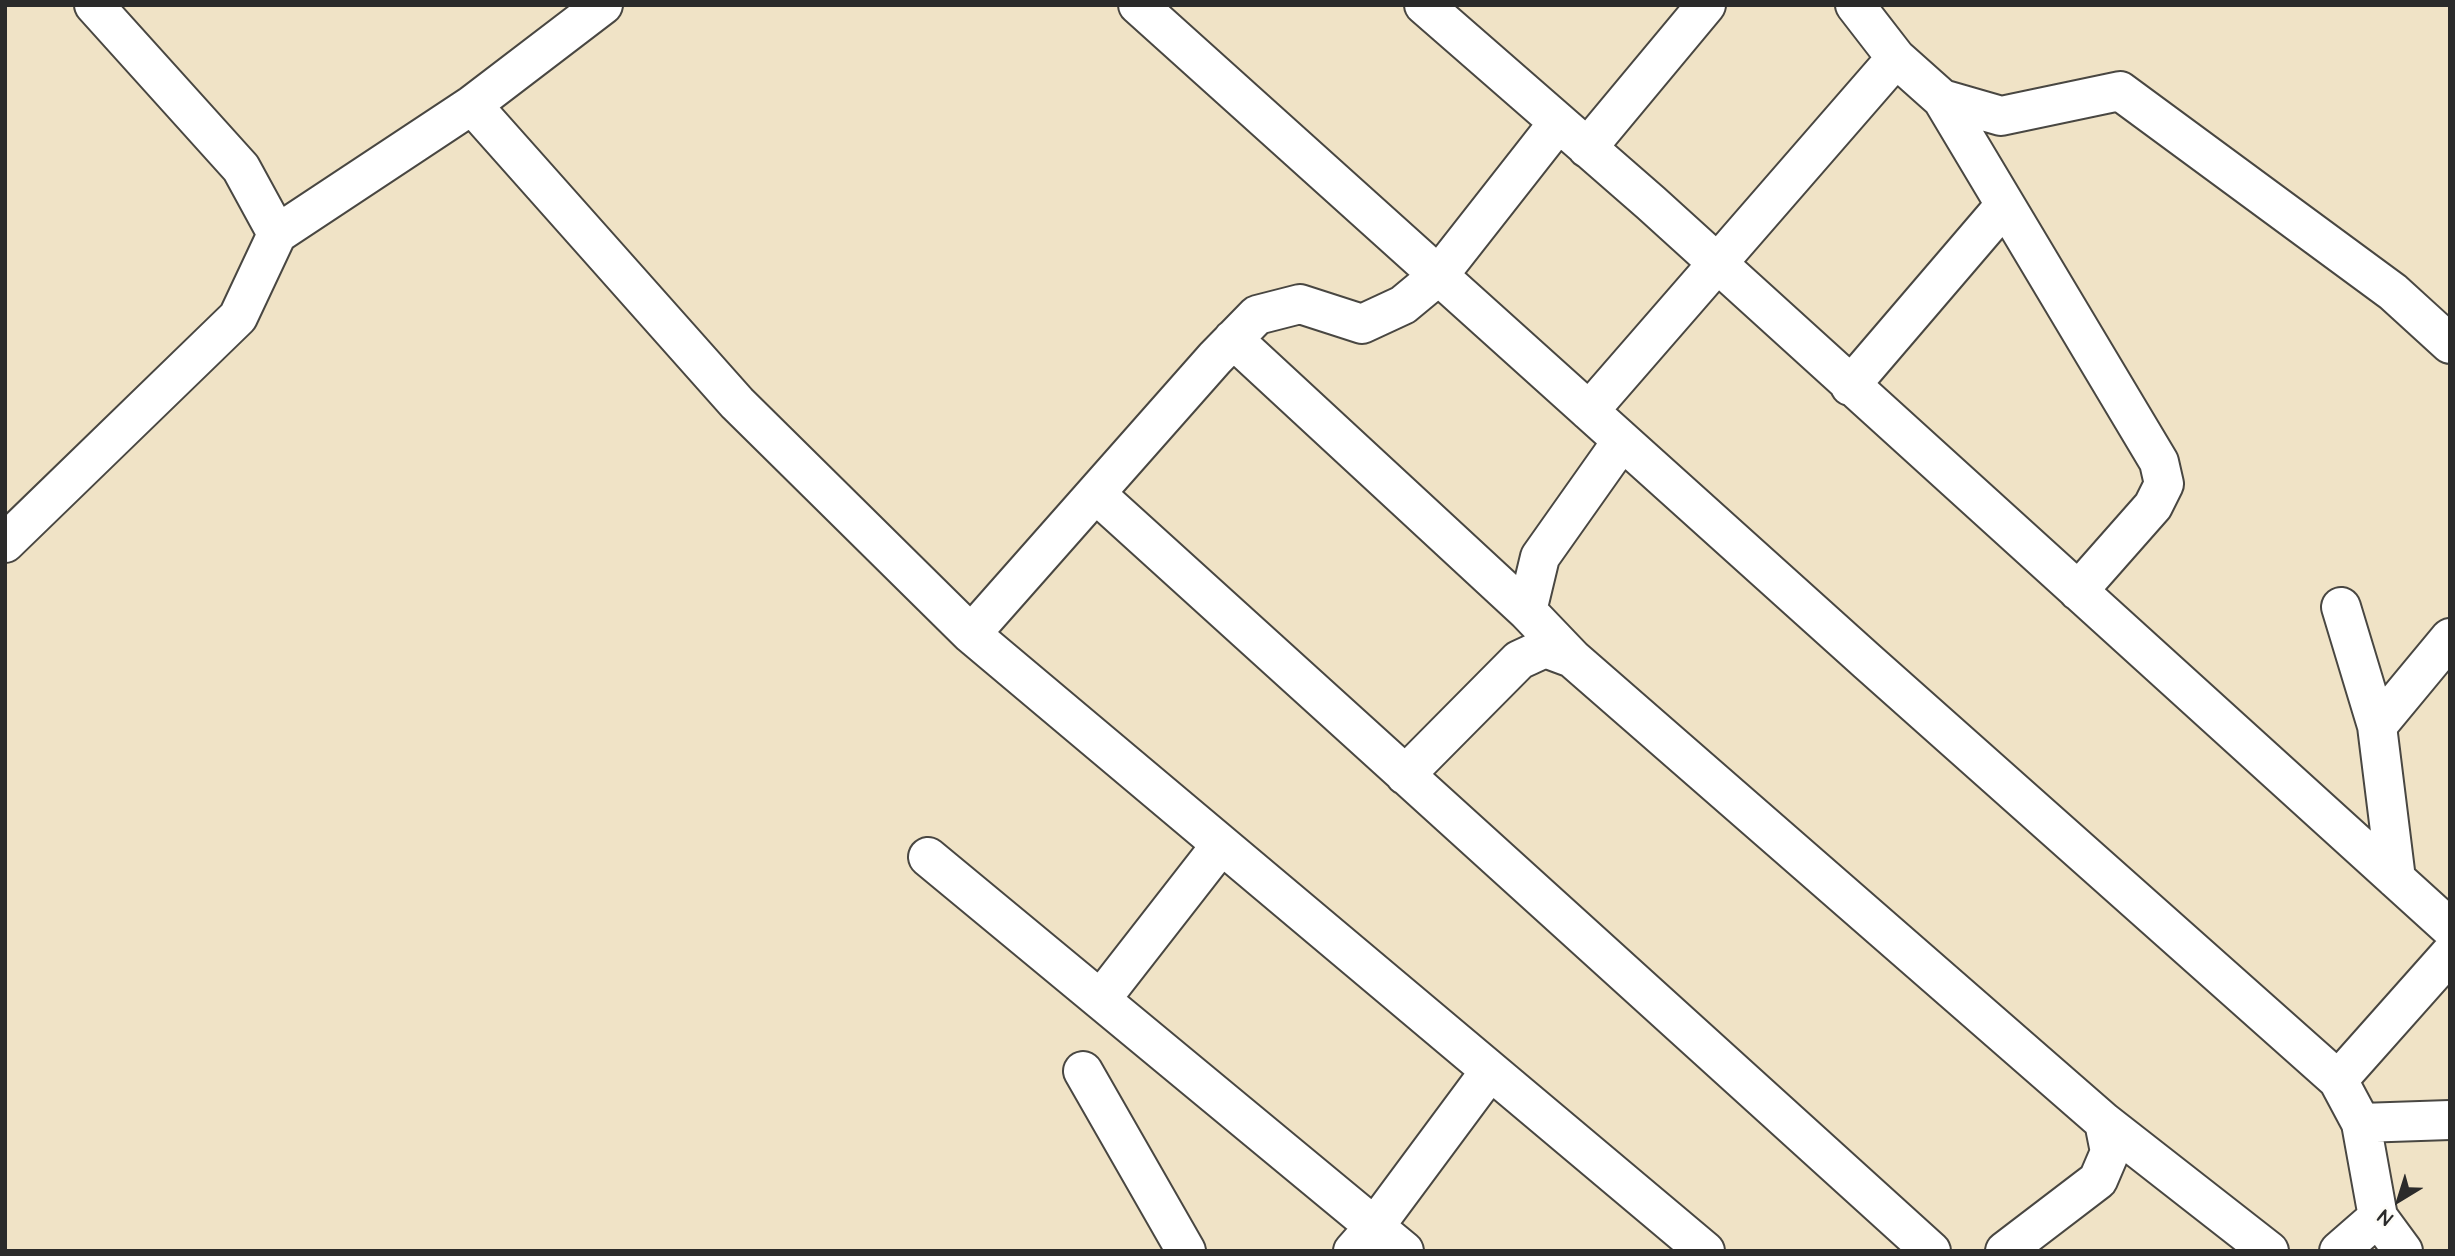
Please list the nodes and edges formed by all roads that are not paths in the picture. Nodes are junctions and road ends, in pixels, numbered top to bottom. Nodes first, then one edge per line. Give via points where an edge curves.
1 (94, 5) edge
2 (603, 5) edge
3 (1138, 5) edge
4 (1424, 5) edge
5 (1706, 5) edge
6 (1855, 5) edge
7 (1895, 58) junction
8 (1942, 99) junction
9 (472, 106) junction
10 (1559, 123) junction
11 (1587, 148) junction
12 (2005, 205) junction
13 (277, 234) junction
14 (1717, 264) junction
15 (1438, 276) junction
16 (1233, 339) junction
17 (2450, 344) edge
18 (1850, 386) junction
19 (1589, 411) junction
20 (1622, 441) junction
21 (1096, 494) junction
22 (5, 543) edge
23 (2078, 592) junction
24 (2341, 607) dead end
25 (1527, 611) junction
26 (971, 634) junction
27 (2450, 638) edge
28 (1572, 657) junction
29 (2377, 726) junction
30 (1405, 775) junction
31 (1221, 845) junction
32 (928, 857) dead end
33 (2396, 879) junction
34 (2450, 928) edge
35 (2450, 954) edge
36 (1101, 999) junction
37 (1083, 1071) dead end
38 (1490, 1071) junction
39 (2338, 1080) junction
40 (2450, 1120) edge
41 (2104, 1122) junction
42 (2361, 1123) junction
43 (2378, 1217) junction
44 (1364, 1238) edge
45 (2017, 1248) edge
46 (1186, 1251) edge
47 (1404, 1251) edge
48 (1705, 1251) edge
49 (1931, 1251) edge
50 (2270, 1251) edge
51 (2339, 1251) edge
52 (2403, 1251) edge

1 - 13 street via 241,168
2 - 9 street
3 - 15 street
4 - 10 street
5 - 11 street
6 - 7 street
7 - 8 street
7 - 14 street
8 - 12 street
8 - 17 street via 2001,116 2120,91 2393,292
9 - 13 street
9 - 26 street via 737,403
10 - 11 street
10 - 15 street
11 - 14 street
12 - 18 street
12 - 23 street via 2159,462 2164,484 2153,506
13 - 22 street via 238,317
14 - 18 street
14 - 19 street
15 - 16 street via 1403,305 1362,324 1300,304 1257,315
15 - 19 street
16 - 21 street
16 - 25 street
18 - 23 street
19 - 20 street
20 - 25 street via 1541,557
20 - 39 street
21 - 26 street
21 - 30 street
23 - 33 street
24 - 29 street
25 - 28 street
26 - 31 street
27 - 29 street
28 - 30 street via 1545,648 1519,660
28 - 41 street
29 - 33 street
30 - 49 street
31 - 36 street
31 - 38 street
32 - 36 street
33 - 34 street
35 - 39 street
36 - 44 street
37 - 46 street
38 - 44 street
38 - 48 street
39 - 42 street
40 - 42 street
41 - 45 street via 2110,1152 2098,1180
41 - 50 street
42 - 43 street
43 - 51 street
43 - 52 street
44 - 47 street

